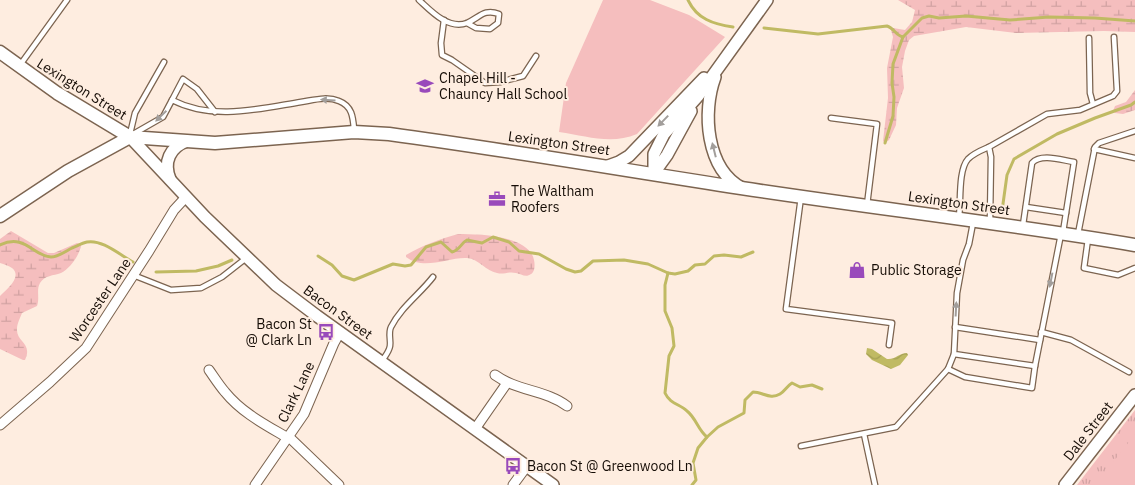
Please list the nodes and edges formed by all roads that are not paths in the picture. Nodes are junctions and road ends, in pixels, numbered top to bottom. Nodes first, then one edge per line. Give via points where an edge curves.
1 (67, 0) edge
2 (419, 0) edge
3 (767, 0) edge
4 (444, 20) junction
5 (467, 23) junction
6 (1114, 37) dead end
7 (1089, 38) dead end
8 (733, 48) junction
9 (0, 52) edge
10 (536, 56) dead end
11 (164, 62) dead end
12 (722, 64) junction
13 (19, 66) junction
14 (172, 100) junction
15 (1093, 104) junction
16 (216, 112) junction
17 (831, 118) dead end
18 (354, 132) junction
19 (1135, 132) edge
20 (130, 136) junction
21 (187, 141) junction
22 (989, 147) junction
23 (1094, 149) junction
24 (1135, 158) edge
25 (608, 166) junction
26 (654, 173) junction
27 (170, 181) junction
28 (742, 188) junction
29 (801, 196) junction
30 (186, 197) junction
31 (867, 205) junction
32 (1026, 206) junction
33 (1066, 213) junction
34 (1, 214) edge
35 (959, 217) junction
36 (974, 219) junction
37 (990, 222) junction
38 (1023, 227) junction
39 (1062, 233) junction
40 (1083, 236) junction
41 (1135, 245) edge
42 (246, 258) junction
43 (1135, 268) edge
44 (133, 275) junction
45 (433, 277) dead end
46 (955, 326) junction
47 (340, 332) junction
48 (1041, 332) junction
49 (1040, 340) junction
50 (889, 345) dead end
51 (954, 354) junction
52 (381, 362) junction
53 (1035, 366) junction
54 (948, 369) junction
55 (209, 370) dead end
56 (1128, 372) dead end
57 (495, 375) dead end
58 (506, 383) junction
59 (1135, 395) edge
60 (567, 406) dead end
61 (0, 426) edge
62 (475, 429) junction
63 (864, 434) junction
64 (289, 438) junction
65 (800, 446) dead end
66 (527, 466) junction
67 (255, 485) edge
68 (339, 485) edge
69 (513, 485) edge
70 (553, 485) edge
71 (875, 485) edge
72 (1065, 485) edge

1 - 13 lane
2 - 4 lane
3 - 8 main road
4 - 5 lane
4 - 10 lane via 442,54 485,83 522,76
5 - 5 lane via 476,28 490,29 498,23 499,14 485,12
6 - 15 lane via 1117,91 1114,96
7 - 15 lane
8 - 12 main road
8 -> 25 main road via 629,156
9 - 13 main road, Lexington Street
11 - 20 lane via 135,113
12 - 26 main road via 660,141 654,154
28 -> 12 main road via 726,177 719,166 710,130 709,101
13 - 20 main road, Lexington Street via 57,93
14 - 16 lane
14 - 16 lane via 184,79 198,88
14 -> 20 lane via 163,117
15 - 22 lane via 1080,110 1048,114
18 -> 16 lane via 353,115 348,107 328,98 248,111
17 - 31 lane via 877,124
18 - 21 main road, Lexington Street via 235,142
18 - 25 main road, Lexington Street via 389,134
19 - 23 lane via 1099,143
20 - 21 main road, Lexington Street
20 - 27 main road, Bacon Street
20 - 34 main road
21 - 27 main road via 176,147 169,157
22 - 35 lane via 975,154 964,166
22 - 37 lane
23 - 24 lane
23 - 40 lane
25 - 26 main road, Lexington Street
26 - 28 main road, Lexington Street
27 - 30 main road, Bacon Street
28 - 29 main road, Lexington Street
29 - 31 main road, Lexington Street
29 - 50 lane via 786,309 892,323
30 - 42 main road, Bacon Street
30 - 44 street, Worcester Lane via 174,210
31 - 35 main road, Lexington Street
32 - 33 lane
32 - 33 lane via 1034,161 1045,158 1074,162
32 - 38 lane
33 - 39 lane
35 - 36 main road, Lexington Street
36 - 37 main road, Lexington Street
46 -> 36 lane via 960,275
37 - 38 main road, Lexington Street
38 - 39 main road, Lexington Street
39 - 40 main road, Lexington Street
39 -> 48 lane
40 - 41 main road, Lexington Street
40 - 43 lane via 1084,268 1118,275
42 - 44 lane via 201,288 171,290
42 - 47 main road, Bacon Street via 276,285
44 - 61 street, Worcester Lane via 86,348
45 - 52 lane via 392,325 389,348
46 - 49 lane
46 - 51 lane
47 - 52 main road, Bacon Street
47 - 64 street, Clark Lane via 304,414
48 - 49 lane
48 - 56 lane via 1071,340
49 - 53 lane
51 - 53 lane
51 - 54 lane
52 - 62 main road, Bacon Street
53 - 54 lane via 1032,388 965,377
54 - 63 lane via 899,425
55 - 64 street via 234,402
57 - 58 street
58 - 60 street via 558,398
58 - 62 street
59 - 72 main road, Dale Street
62 - 66 main road, Bacon Street
63 - 65 lane
63 - 71 lane
64 - 67 street, Clark Lane
64 - 68 street
66 - 69 street
66 - 70 main road, Bacon Street

